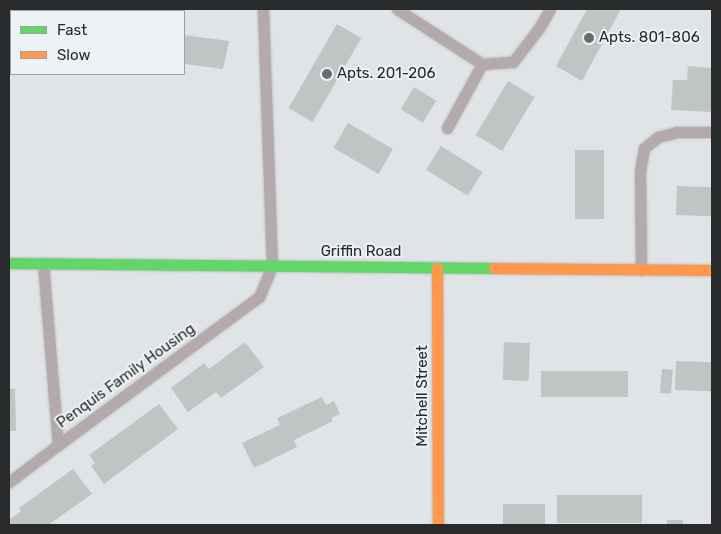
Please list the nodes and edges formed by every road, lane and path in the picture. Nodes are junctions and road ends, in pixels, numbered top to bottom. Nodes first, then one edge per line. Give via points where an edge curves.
1 (262, 9) edge
2 (270, 9) edge
3 (397, 9) edge
4 (550, 9) edge
5 (482, 64) junction
6 (447, 128) dead end
7 (712, 132) edge
8 (9, 263) edge
9 (43, 263) junction
10 (272, 267) junction
11 (437, 268) junction
12 (641, 270) junction
13 (712, 270) edge
14 (58, 445) junction
15 (9, 482) edge
16 (438, 525) edge

1 - 2 lane
1 - 10 lane
3 - 5 lane
4 - 5 lane via 514,62
5 - 6 lane
7 - 12 lane via 677,132 658,137 644,148 640,171
8 - 9 main road, Griffin Road
9 - 10 main road, Griffin Road
9 - 14 lane, Penquis Family Housing
10 - 11 main road, Griffin Road
10 - 14 lane, Penquis Family Housing via 259,297
11 - 12 main road, Griffin Road
11 - 16 main road, Mitchell Street
12 - 13 main road, Griffin Road
14 - 15 lane

